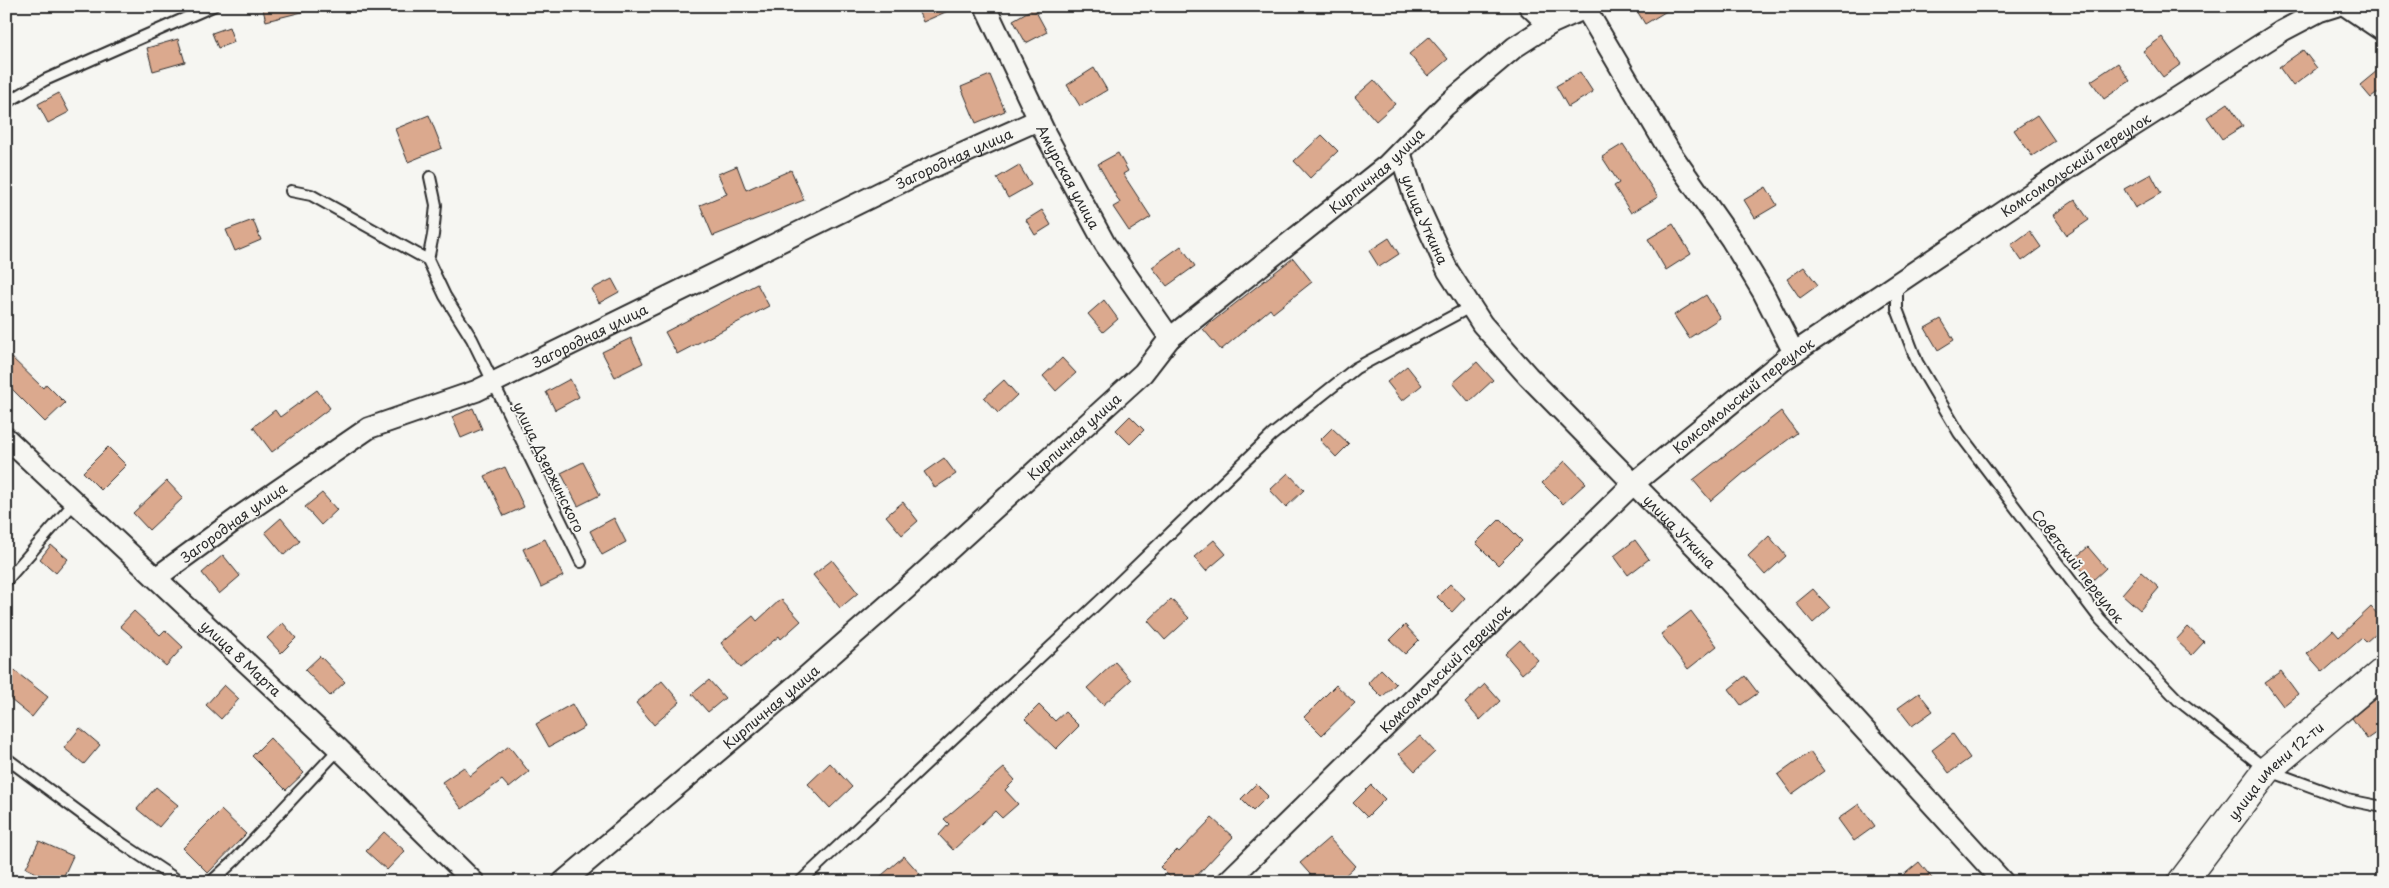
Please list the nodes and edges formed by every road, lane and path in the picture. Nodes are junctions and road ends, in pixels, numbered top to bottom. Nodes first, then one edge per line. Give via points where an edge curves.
1 (214, 6) edge
2 (985, 6) edge
3 (1530, 6) edge
4 (2336, 6) edge
5 (2346, 6) edge
6 (1588, 8) edge
7 (1549, 25) junction
8 (2383, 32) edge
9 (6, 103) edge
10 (1038, 120) junction
11 (1400, 152) junction
12 (430, 177) dead end
13 (291, 191) dead end
14 (428, 260) junction
15 (1897, 284) junction
16 (1470, 307) junction
17 (1170, 338) junction
18 (1794, 353) junction
19 (492, 383) junction
20 (6, 438) edge
21 (1633, 484) junction
22 (75, 502) junction
23 (581, 562) dead end
24 (157, 578) junction
25 (6, 581) edge
26 (2383, 672) edge
27 (340, 749) junction
28 (6, 758) edge
29 (2266, 770) junction
30 (2383, 807) edge
31 (180, 882) edge
32 (211, 882) edge
33 (474, 882) edge
34 (563, 882) edge
35 (800, 882) edge
36 (1227, 882) edge
37 (2003, 882) edge
38 (2182, 882) edge

1 - 9 lane via 45,80
2 - 10 street, Амурская улица
3 - 7 street
4 - 15 street, Комсомольский переулок via 2282,31 2100,147
5 - 8 street
6 - 7 street, Кирпичная улица
6 - 18 street via 1670,152 1763,292
7 - 11 street, Кирпичная улица via 1514,47 1445,106
10 - 17 street, Амурская улица via 1105,244
10 - 19 street, Загородная улица via 924,172
11 - 16 street, улица Уткина via 1415,199 1448,271
11 - 17 street, Кирпичная улица
12 - 14 lane via 436,205
13 - 14 lane via 311,195
14 - 19 lane, улица Дзержинского via 444,296 472,339
15 - 18 street, Комсомольский переулок
15 - 29 lane, Советский переулок via 1897,309 1917,362 1965,441 2100,619 2178,700
16 - 21 street, улица Уткина via 1528,376
16 - 35 lane via 1356,368 1272,435
17 - 34 street, Кирпичная улица via 1143,373 906,589
18 - 21 street, Комсомольский переулок
19 - 23 lane, улица Дзержинского
19 - 24 street, Загородная улица via 369,428
20 - 22 street, улица 8 Марта
21 - 36 street, Комсомольский переулок
21 - 37 street, улица Уткина via 1727,579
22 - 24 street, улица 8 Марта
22 - 25 lane
24 - 27 street, улица 8 Марта
26 - 29 main road, улица имени 12-ти
27 - 32 lane
27 - 33 street, улица 8 Марта
28 - 31 lane
29 - 30 lane, Советский переулок via 2348,800
29 - 38 main road, улица имени 12-ти

